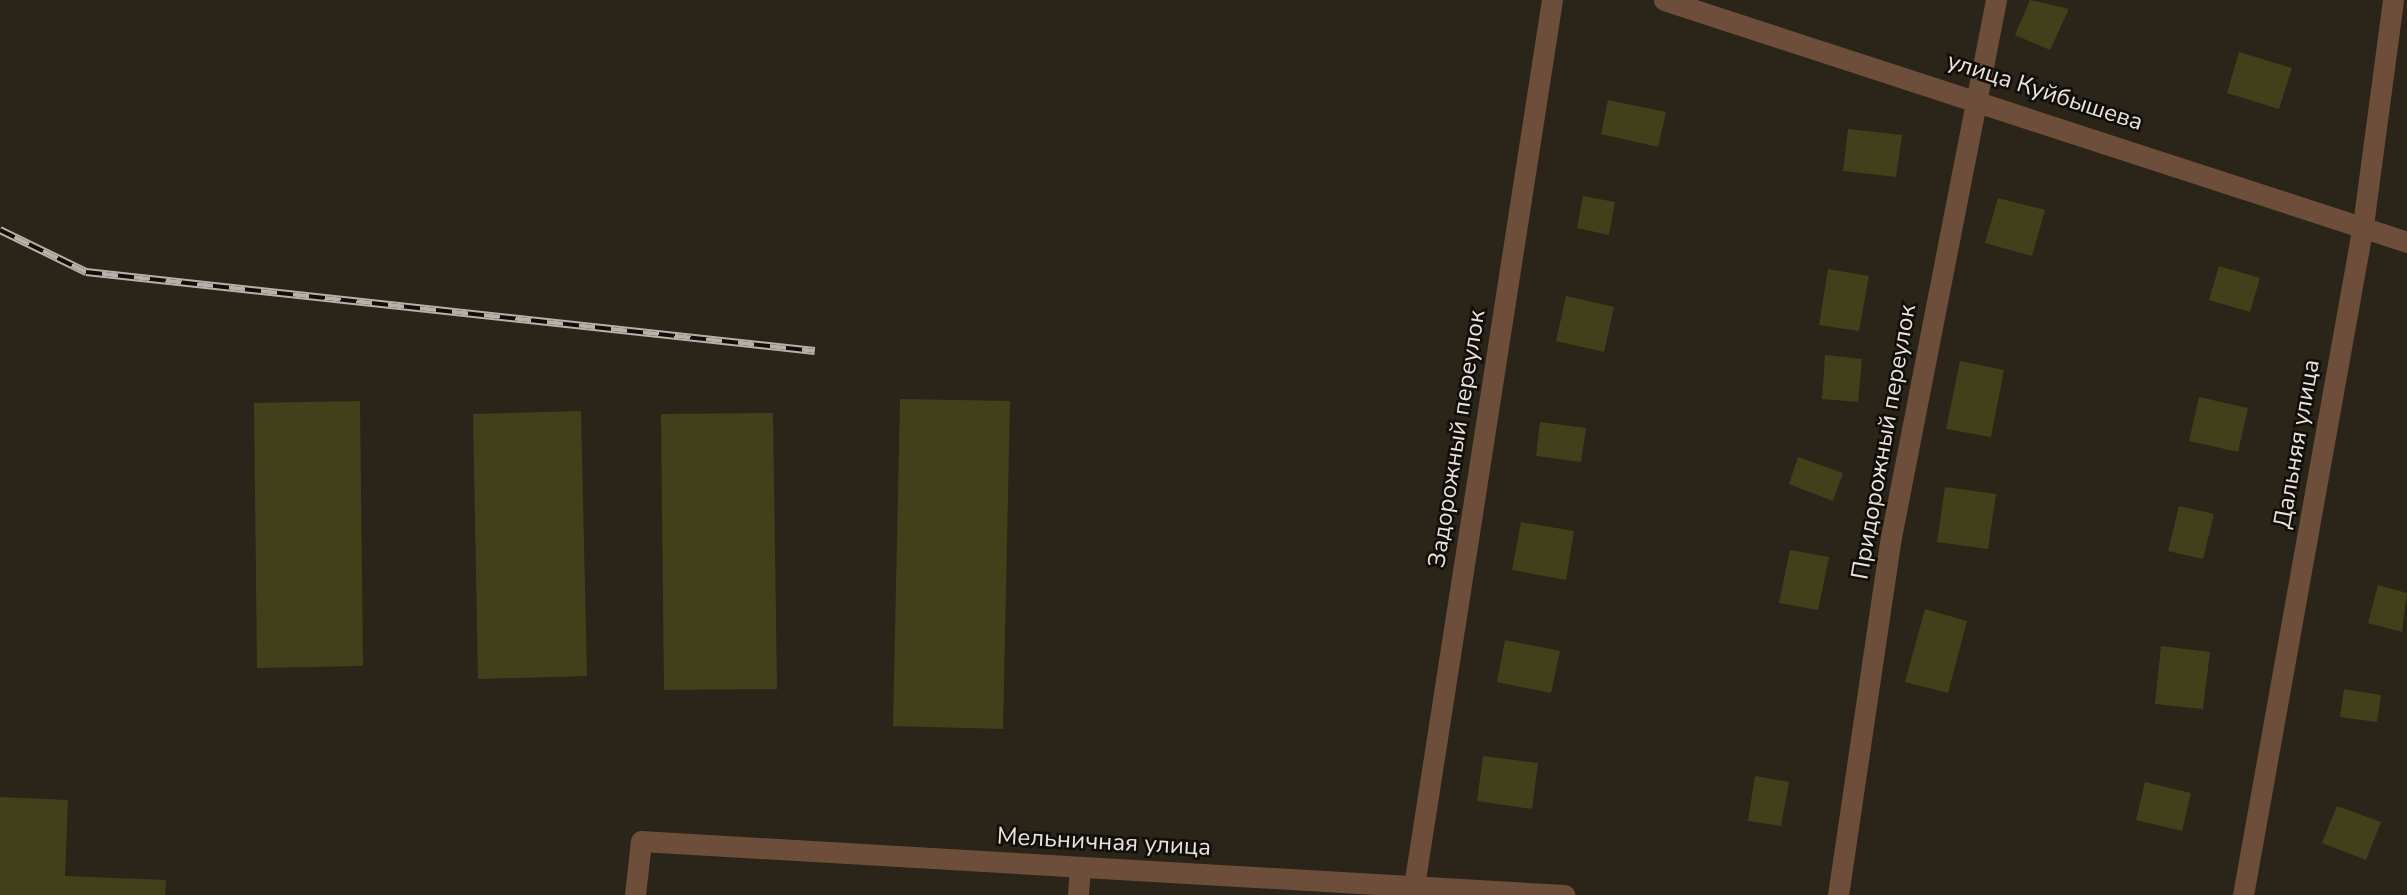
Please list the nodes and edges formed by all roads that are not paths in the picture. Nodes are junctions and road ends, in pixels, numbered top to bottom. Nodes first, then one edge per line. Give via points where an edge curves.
1 (1552, 0) edge
2 (1664, 0) edge
3 (1996, 0) edge
4 (2393, 0) edge
5 (1976, 97) junction
6 (2363, 225) junction
7 (2407, 242) edge
8 (1080, 867) junction
9 (1414, 886) junction
10 (635, 895) edge
11 (1078, 895) edge
12 (1564, 895) edge
13 (1838, 895) edge
14 (2243, 895) edge

1 - 9 street, Задорожный переулок
2 - 5 street, улица Куйбышева
3 - 5 street, Придорожный переулок
4 - 6 street, Дальняя улица
5 - 6 street, улица Куйбышева
5 - 13 street, Придорожный переулок via 1891,537
6 - 7 street, улица Куйбышева
6 - 14 street, Дальняя улица
8 - 9 street, Мельничная улица
8 - 10 street, Мельничная улица via 641,841
8 - 11 street
9 - 12 street, Мельничная улица

